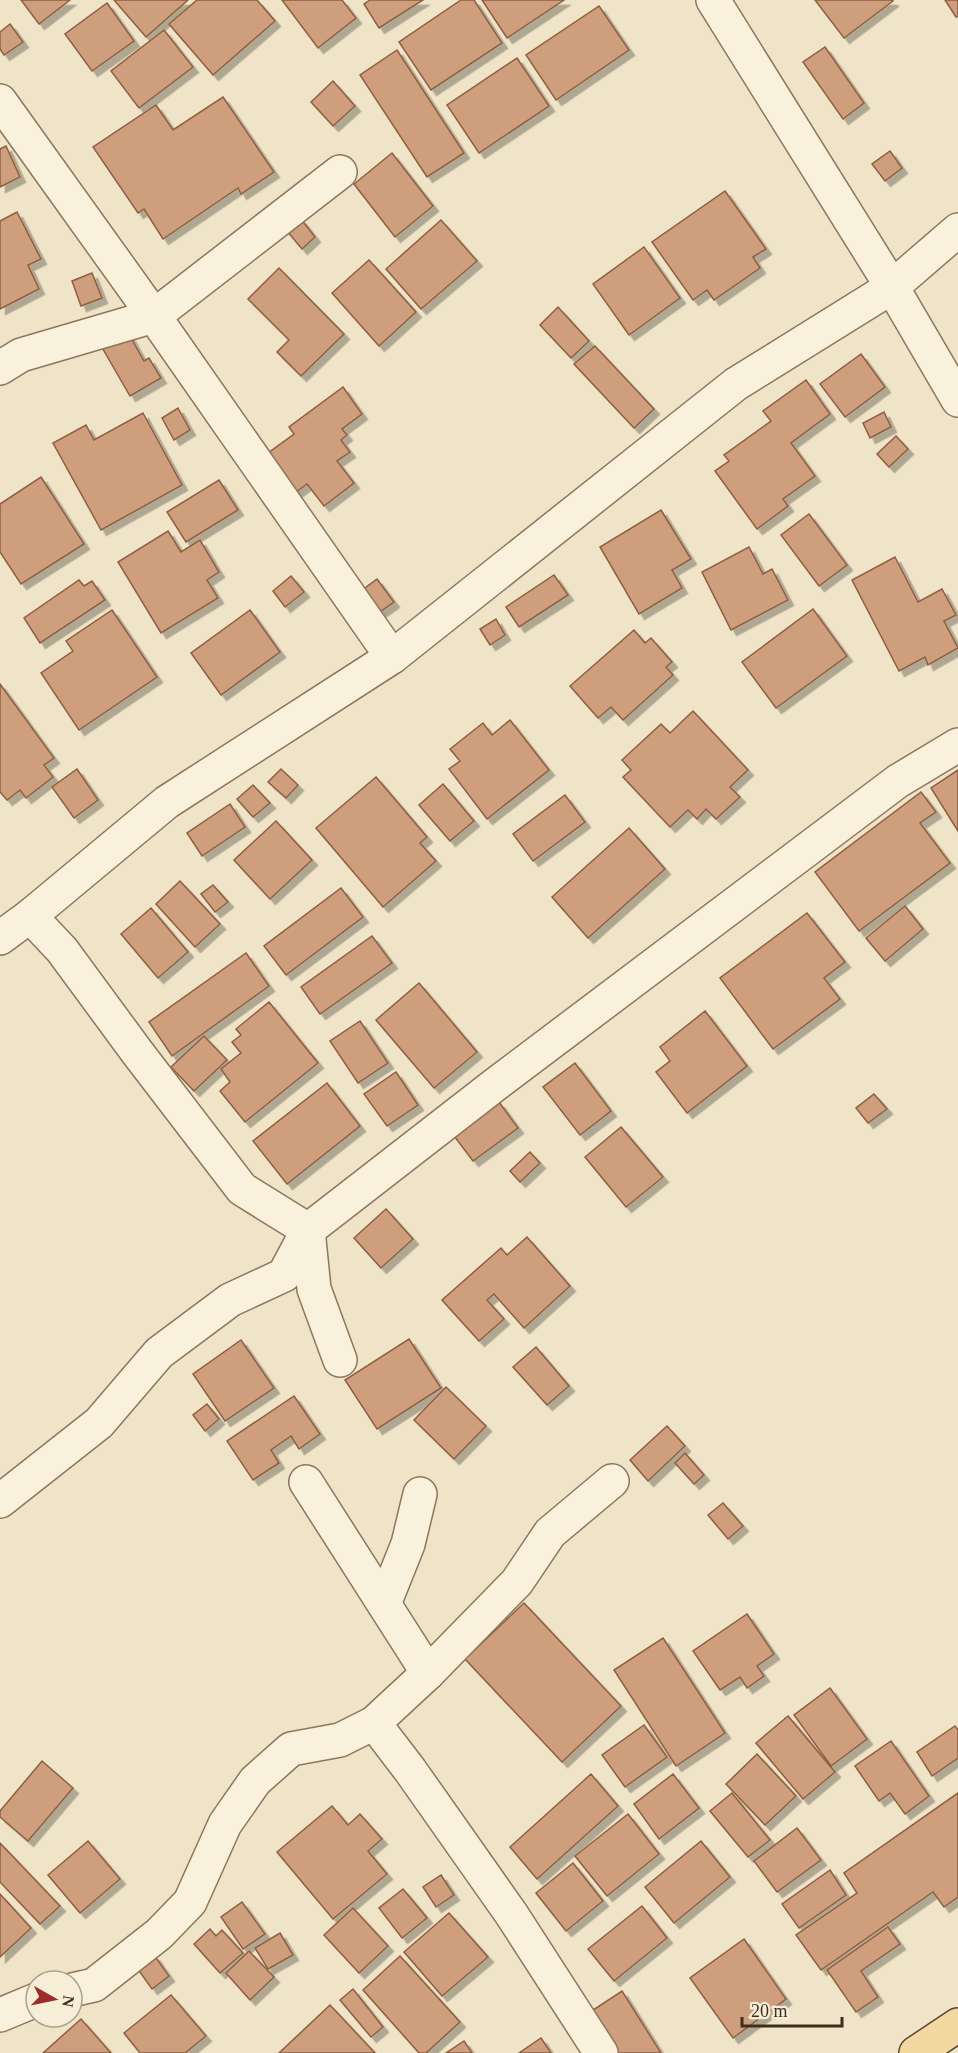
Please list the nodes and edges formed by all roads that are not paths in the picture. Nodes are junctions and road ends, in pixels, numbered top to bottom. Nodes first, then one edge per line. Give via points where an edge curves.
1 (713, 0) edge
2 (0, 101) edge
3 (340, 172) dead end
4 (958, 230) edge
5 (892, 287) junction
6 (154, 316) junction
7 (0, 368) edge
8 (958, 400) edge
9 (392, 657) junction
10 (958, 745) edge
11 (30, 916) junction
12 (0, 938) edge
13 (308, 1230) junction
14 (340, 1360) dead end
15 (612, 1480) dead end
16 (306, 1482) dead end
17 (420, 1494) dead end
18 (0, 1501) edge
19 (384, 1604) junction
20 (428, 1673) junction
21 (374, 1723) junction
22 (84, 1987) edge
23 (24, 2005) edge
24 (0, 2015) edge
25 (958, 2025) edge
26 (601, 2053) edge
27 (916, 2053) edge

1 - 5 street
2 - 6 street
3 - 6 street
4 - 5 street
5 - 8 street
5 - 9 street via 736,384
6 - 7 street via 21,355
6 - 9 street
9 - 11 street via 167,802
10 - 13 street via 898,781 496,1083
11 - 12 street
11 - 13 street via 62,950 242,1190
13 - 14 street via 314,1289
13 - 18 street via 284,1275 230,1300 159,1353 99,1423
15 - 20 street via 550,1533 517,1582
16 - 19 street
17 - 19 street via 408,1544
19 - 20 street
20 - 21 street
21 - 22 street via 340,1740 291,1749 255,1781 225,1824 190,1902 159,1934 94,1985
21 - 26 street via 512,1915
23 - 24 street
25 - 27 main road

